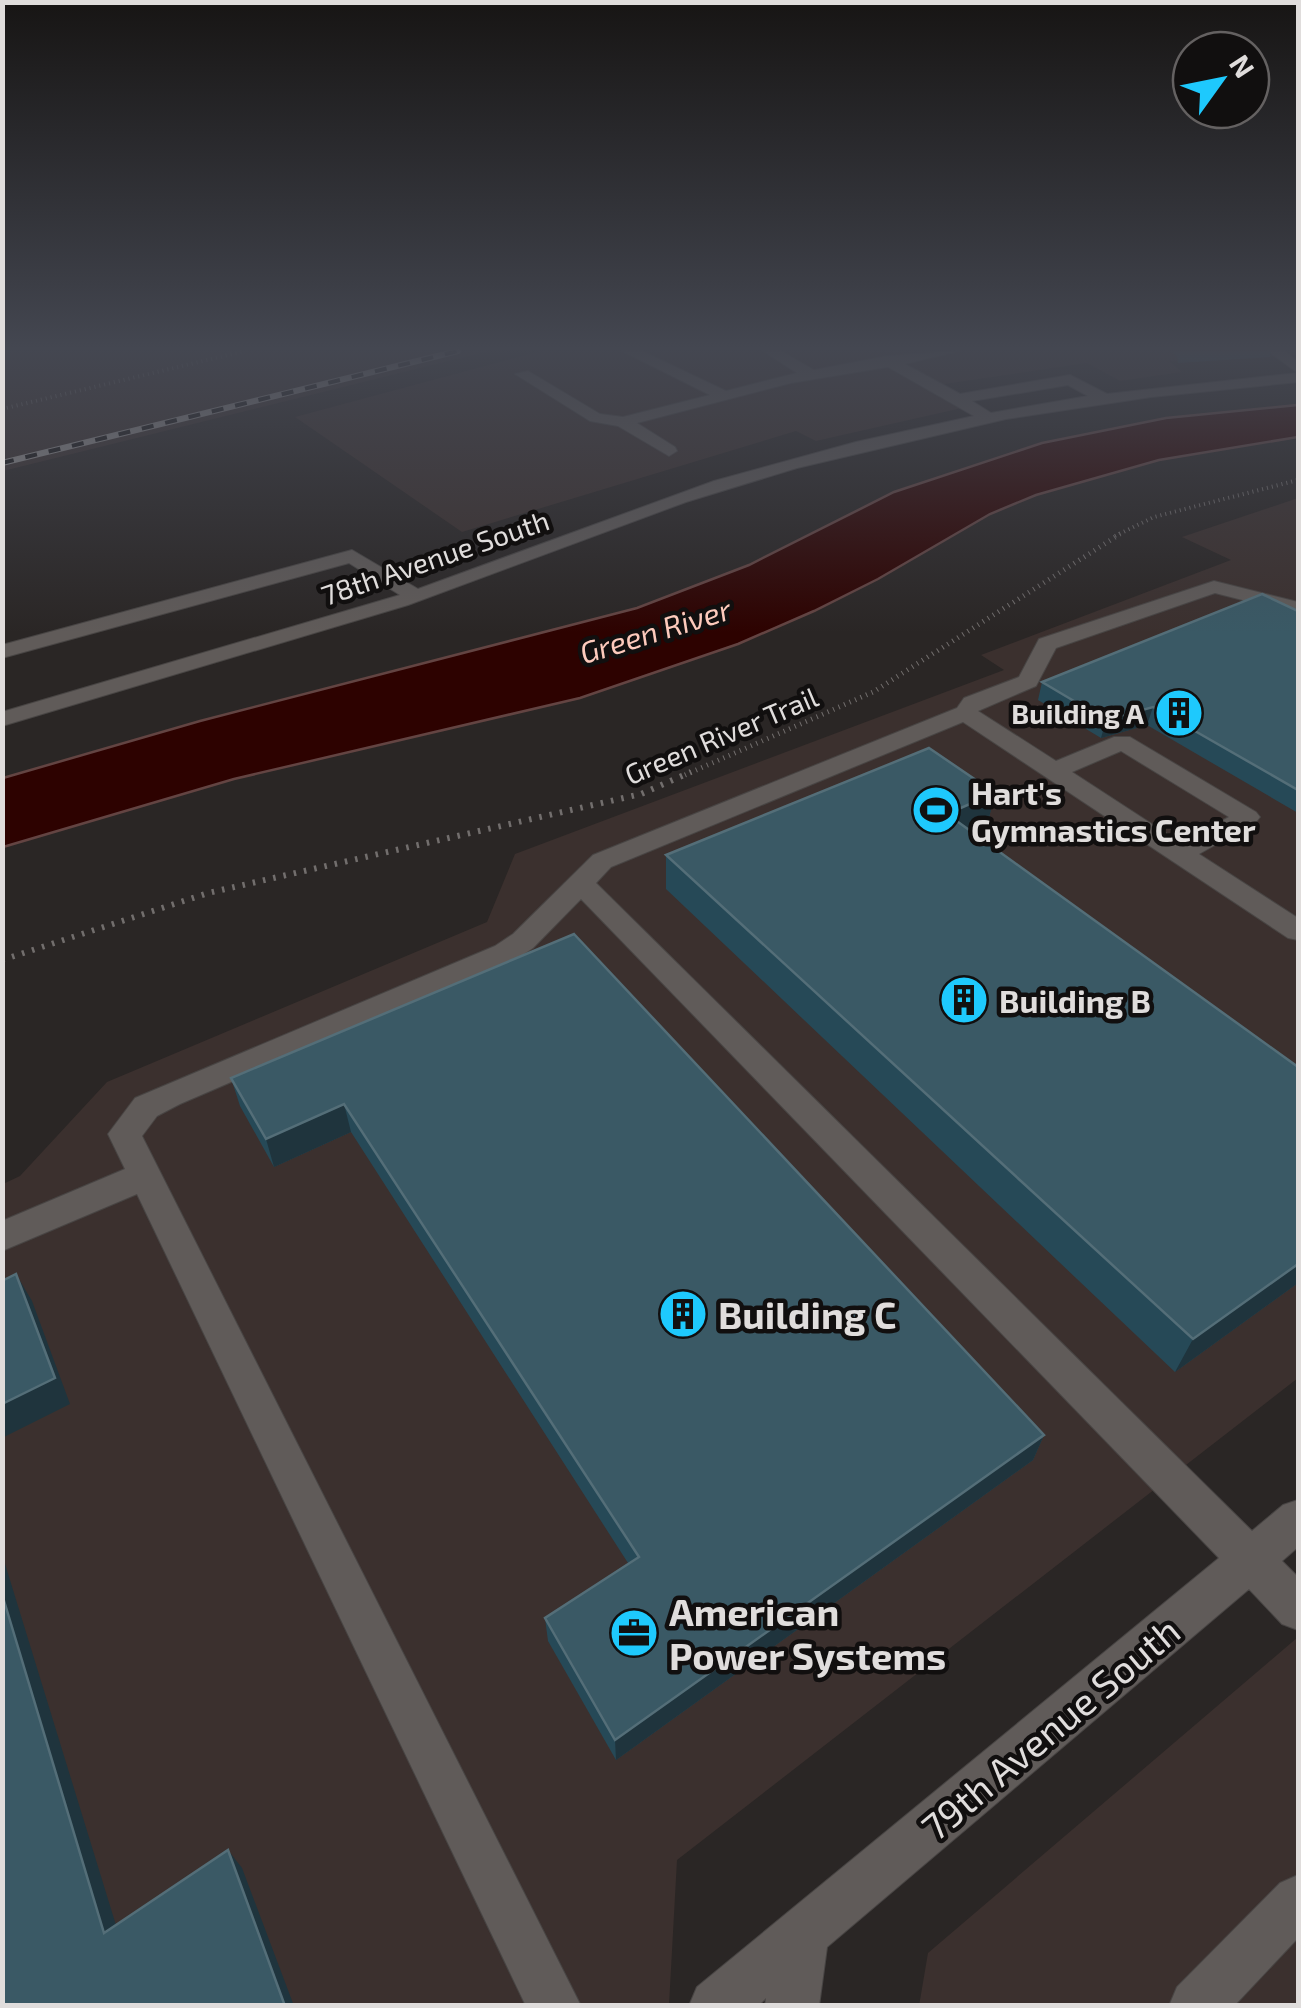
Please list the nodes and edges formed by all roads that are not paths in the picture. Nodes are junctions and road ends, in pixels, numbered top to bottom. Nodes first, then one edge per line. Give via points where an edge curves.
1 (658, 445) edge
2 (865, 445) edge
3 (669, 452) dead end
4 (416, 596) junction
5 (1298, 608) edge
6 (2, 652) edge
7 (965, 713) junction
8 (2, 719) edge
9 (1054, 771) junction
10 (1180, 854) junction
11 (581, 883) junction
12 (1298, 931) edge
13 (146, 1175) junction
14 (2, 1237) edge
15 (1298, 1520) edge
16 (1251, 1560) junction
17 (1298, 1608) edge
18 (1298, 1901) edge
19 (802, 1937) junction
20 (554, 2006) edge
21 (716, 2006) edge
22 (792, 2006) edge
23 (1196, 2006) edge

1 - 3 street
2 - 4 street, 78th Avenue South via 715,487
4 - 6 street via 352,556
4 - 8 street, 78th Avenue South
5 - 7 street via 1214,587 1047,644 1028,681 972,703
7 - 9 street
7 - 11 street via 636,846 602,862
9 - 10 street
9 - 10 street via 1122,742 1246,818
10 - 12 street
11 - 13 street via 505,953 146,1107 125,1134
11 - 16 street
13 - 14 street
13 - 20 street
15 - 16 street, 79th Avenue South
16 - 17 street
16 - 19 street, 79th Avenue South
18 - 23 street
19 - 21 street, 79th Avenue South
19 - 22 street

